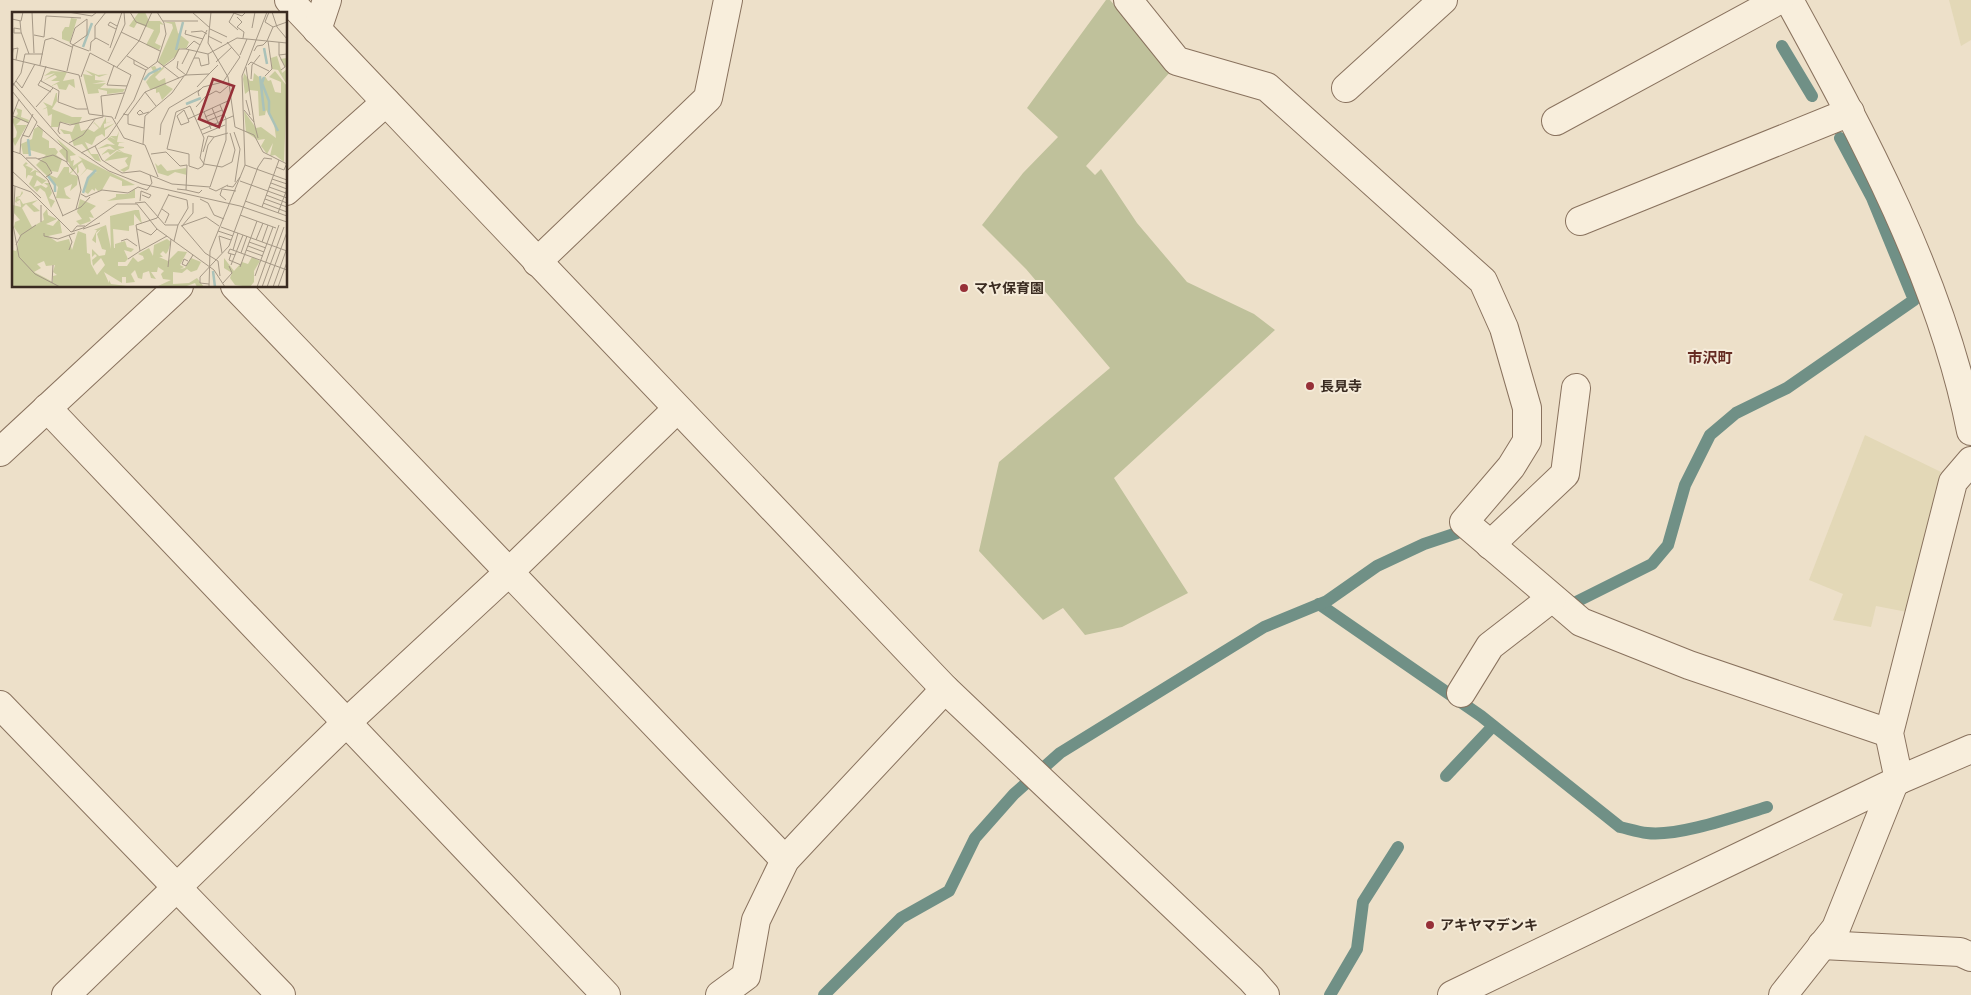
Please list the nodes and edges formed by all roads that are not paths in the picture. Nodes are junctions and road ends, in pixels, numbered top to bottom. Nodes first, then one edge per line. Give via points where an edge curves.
1 (289, 0) edge
2 (327, 0) edge
3 (728, 0) edge
4 (1128, 0) edge
5 (1444, 0) edge
6 (1779, 0) edge
7 (1790, 0) edge
8 (317, 30) junction
9 (1346, 88) dead end
10 (386, 102) junction
11 (1850, 112) junction
12 (1556, 121) dead end
13 (288, 189) edge
14 (1580, 221) dead end
15 (537, 262) junction
16 (177, 288) edge
17 (237, 288) edge
18 (1576, 388) dead end
19 (47, 408) junction
20 (677, 409) junction
21 (1971, 431) edge
22 (0, 452) edge
23 (1971, 461) edge
24 (1490, 544) junction
25 (510, 572) junction
26 (1552, 598) junction
27 (945, 689) junction
28 (1461, 693) dead end
29 (0, 705) edge
30 (346, 723) junction
31 (1889, 733) junction
32 (1971, 749) edge
33 (1896, 781) junction
34 (785, 860) junction
35 (176, 886) junction
36 (1822, 945) junction
37 (1971, 957) edge
38 (66, 995) edge
39 (281, 995) edge
40 (606, 995) edge
41 (720, 995) edge
42 (1265, 995) edge
43 (1452, 995) edge
44 (1783, 995) edge

1 - 8 street
2 - 8 street
3 - 15 street via 708,98
4 - 24 street via 1177,61 1267,86 1312,119 1483,281 1504,328 1527,408 1527,442 1511,467 1464,522
5 - 9 street
6 - 12 street
7 - 11 street
8 - 10 street
10 - 13 street
10 - 15 street
11 - 14 street
11 - 21 street via 1934,303
15 - 20 street
16 - 19 street
17 - 25 street
18 - 24 street via 1565,474
19 - 22 street
19 - 30 street
20 - 25 street
20 - 27 street
23 - 31 street via 1953,482
24 - 26 street
25 - 30 street
25 - 34 street
26 - 28 street via 1490,646
26 - 31 street via 1581,622 1689,665
27 - 34 street
27 - 42 street
29 - 35 street
30 - 35 street
30 - 40 street
31 - 33 street
32 - 33 street
33 - 36 street via 1836,928
33 - 43 street
34 - 41 street via 756,920 746,976
35 - 38 street
35 - 39 street
36 - 37 street via 1960,952
36 - 44 street

